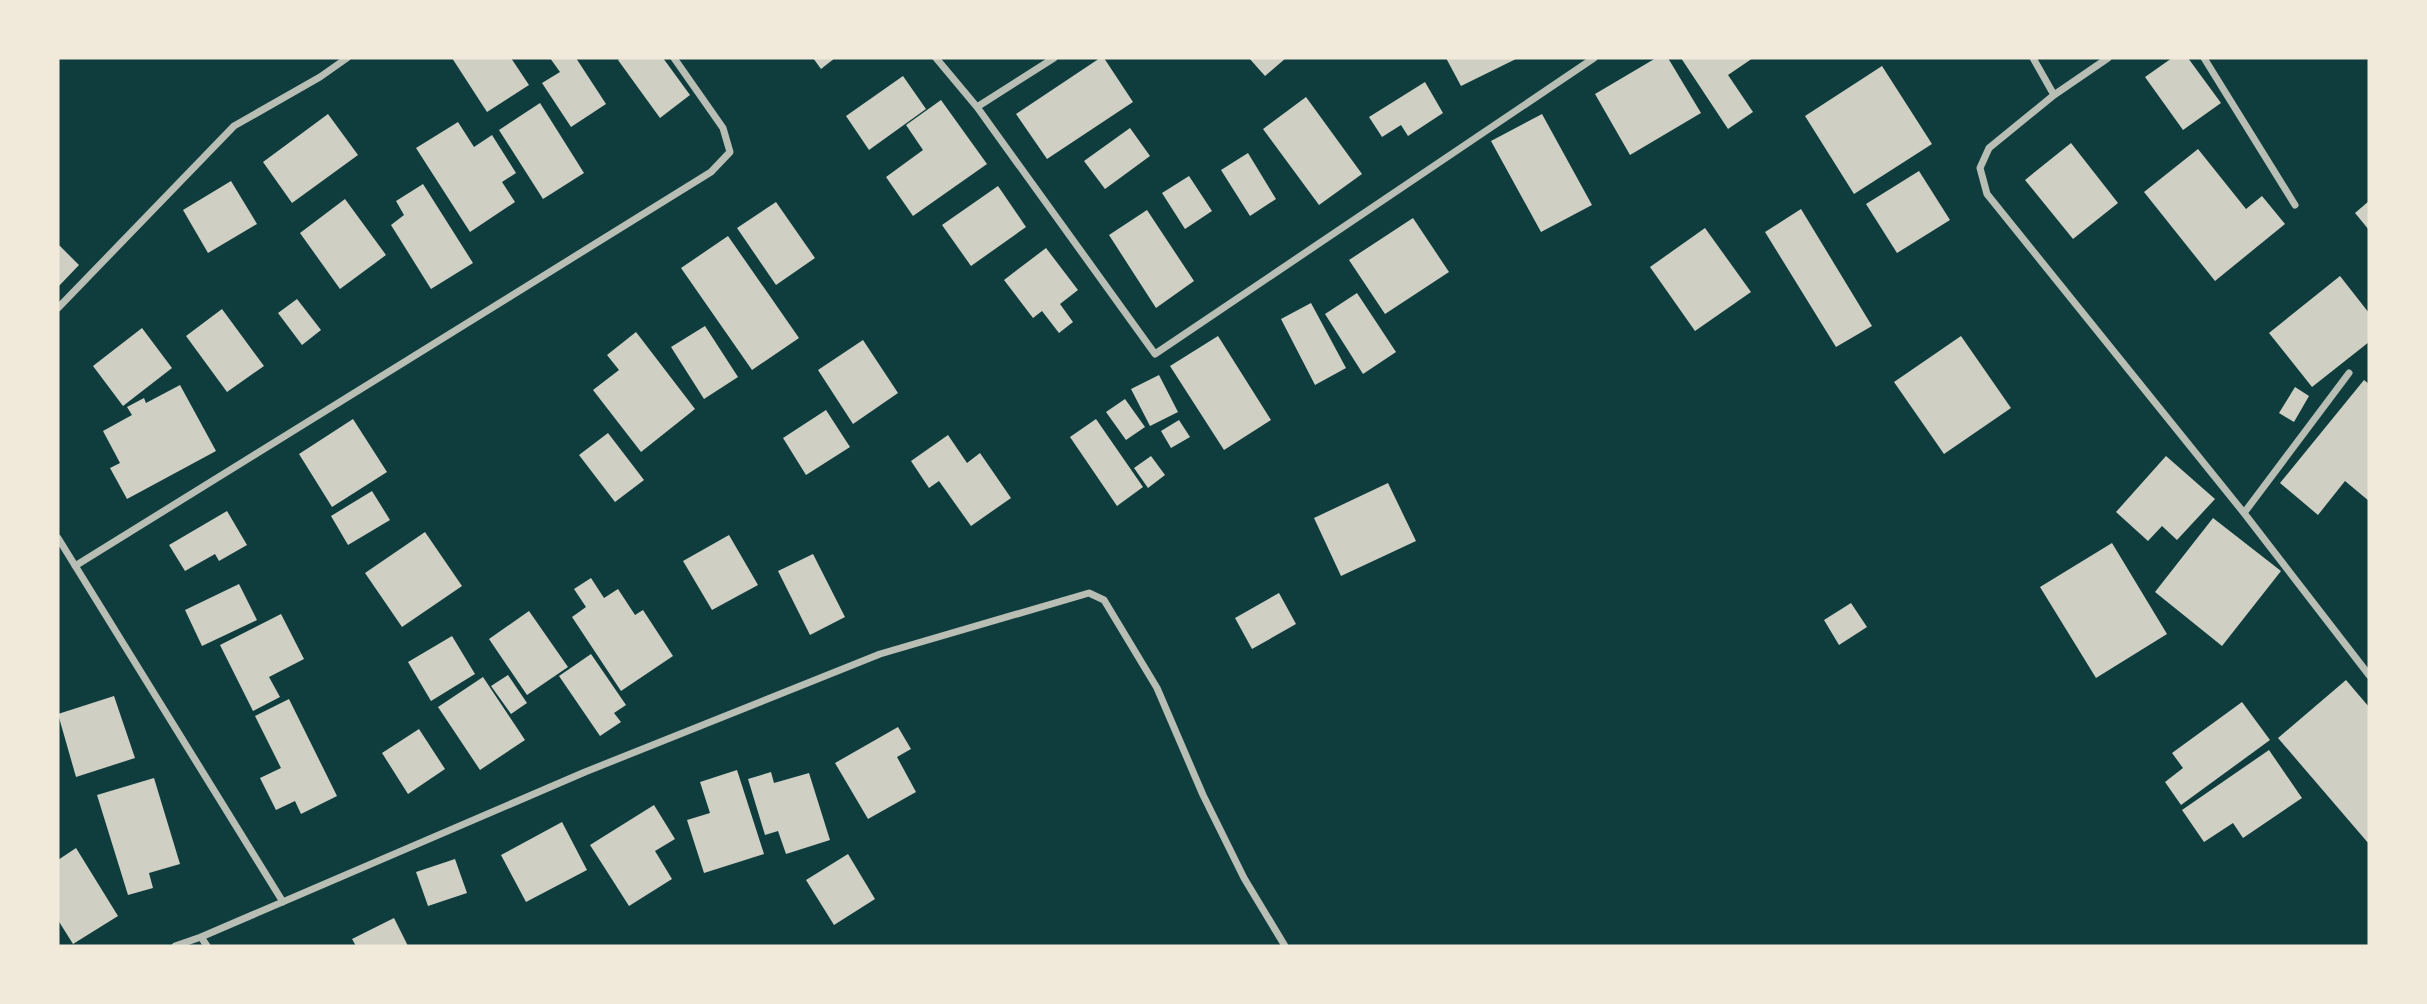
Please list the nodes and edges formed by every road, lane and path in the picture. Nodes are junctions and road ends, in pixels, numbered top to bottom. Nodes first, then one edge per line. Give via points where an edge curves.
1 (347, 58) edge
2 (674, 58) edge
3 (936, 58) edge
4 (1054, 58) edge
5 (1594, 58) edge
6 (2033, 58) edge
7 (2108, 58) edge
8 (2204, 58) edge
9 (2054, 95) junction
10 (977, 107) junction
11 (2295, 205) dead end
12 (58, 309) edge
13 (2349, 373) dead end
14 (2244, 513) junction
15 (58, 538) edge
16 (75, 566) junction
17 (2369, 675) edge
18 (283, 902) junction
19 (201, 937) junction
20 (175, 946) edge
21 (207, 946) edge
22 (1286, 946) edge

1 - 12 street via 234,126
2 - 16 street via 723,128 730,152 711,172
3 - 10 street
4 - 10 street
5 - 10 street via 1156,354
6 - 9 street
7 - 9 street
8 - 11 street
9 - 14 street via 1989,148 1980,168 1987,194
13 - 14 street
14 - 17 street
15 - 16 street
16 - 18 street
18 - 19 street
18 - 22 street via 585,772 880,654 1089,593 1104,600 1157,688 1232,854
19 - 20 street
19 - 21 street

